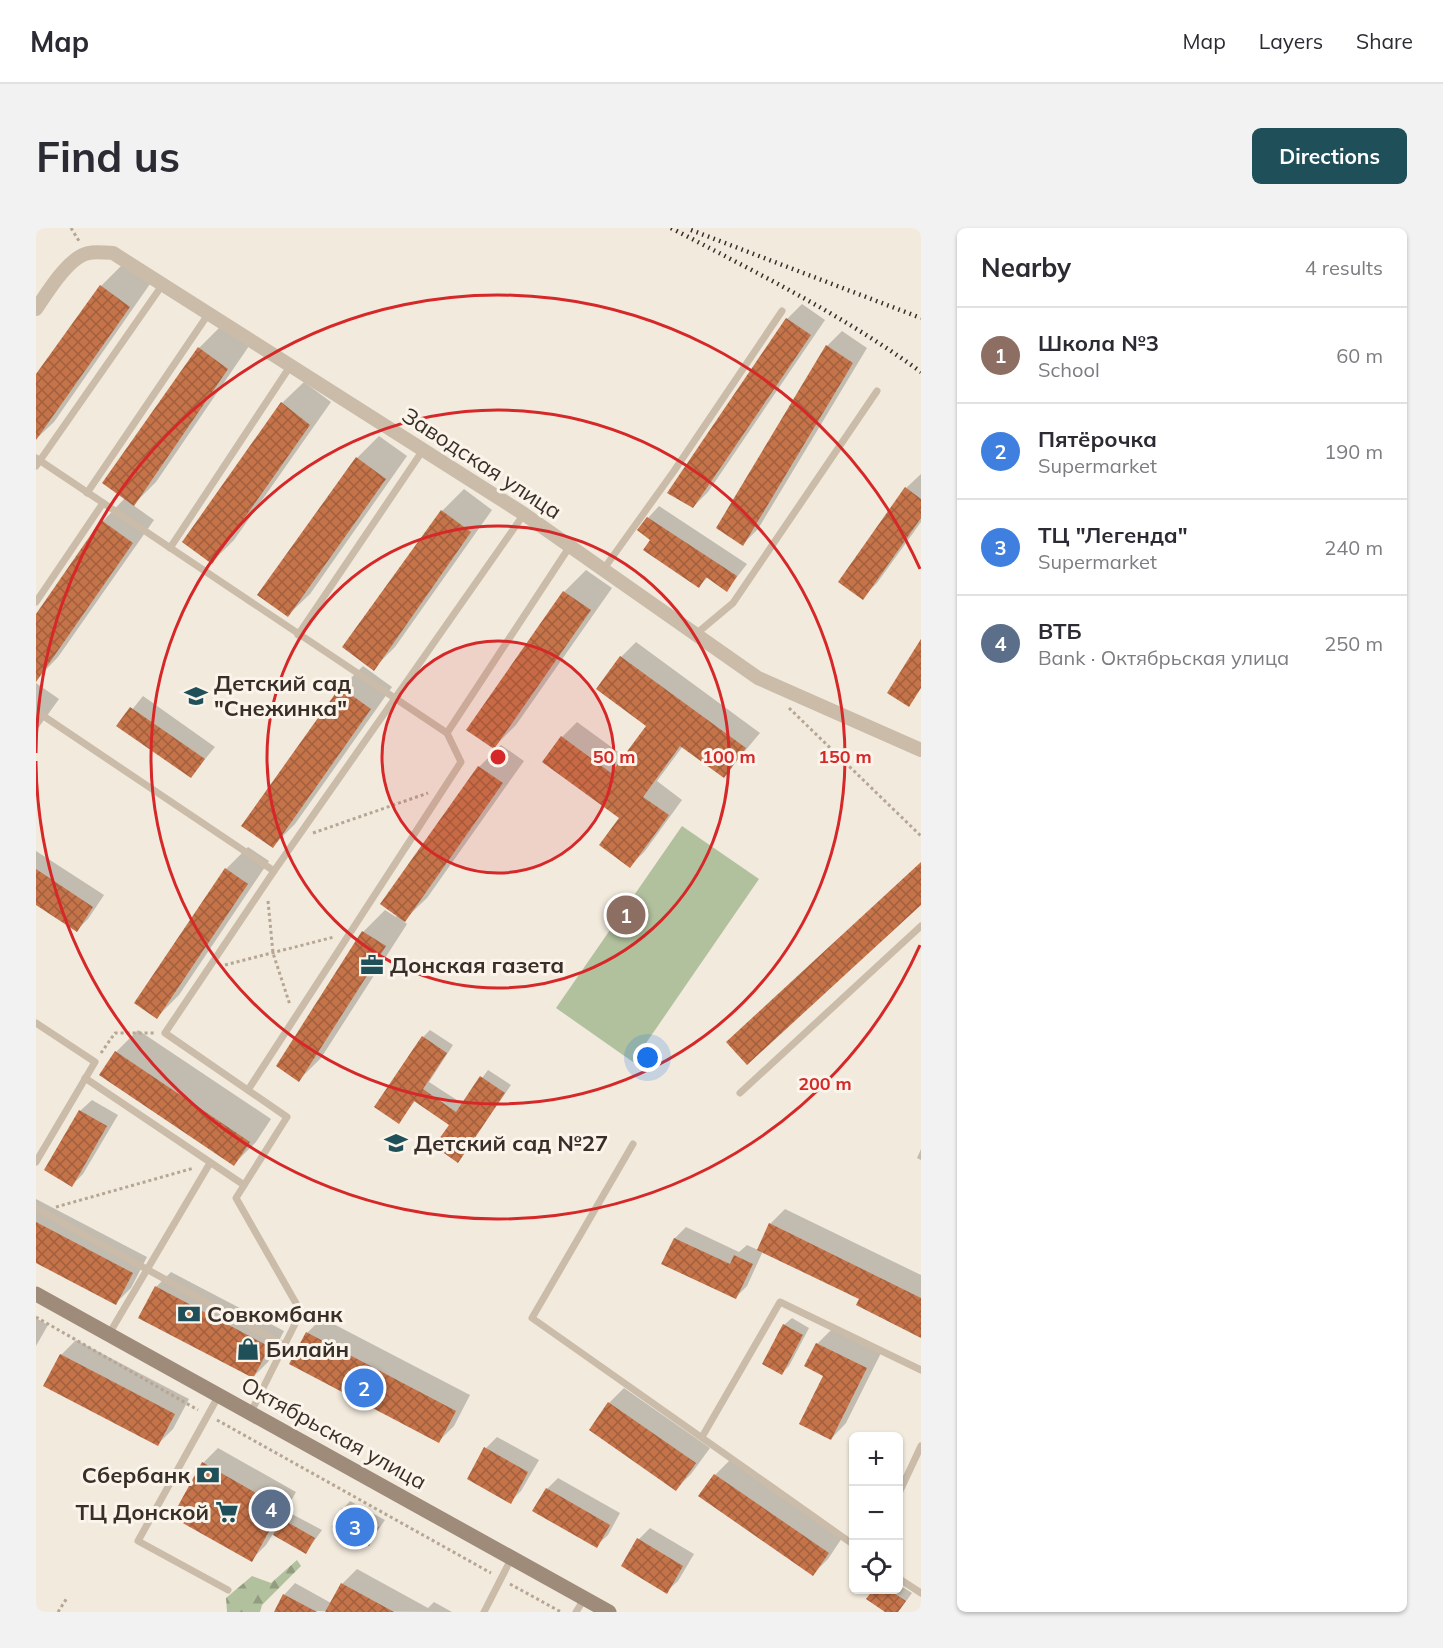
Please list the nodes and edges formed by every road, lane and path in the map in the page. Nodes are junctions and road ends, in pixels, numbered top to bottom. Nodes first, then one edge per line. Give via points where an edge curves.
1 (164, 283) junction
2 (36, 309) edge
3 (782, 311) dead end
4 (209, 313) junction
5 (291, 364) junction
6 (877, 391) dead end
7 (423, 450) junction
8 (37, 462) edge
9 (87, 493) junction
10 (103, 503) junction
11 (524, 514) junction
12 (570, 546) junction
13 (170, 548) junction
14 (603, 570) junction
15 (36, 602) edge
16 (696, 634) junction
17 (298, 635) junction
18 (394, 700) junction
19 (784, 703) dead end
20 (36, 711) edge
21 (447, 733) junction
22 (921, 750) edge
23 (444, 788) junction
24 (921, 836) edge
25 (296, 839) junction
26 (274, 871) junction
27 (266, 883) junction
28 (921, 926) edge
29 (350, 932) junction
30 (273, 953) junction
31 (208, 970) junction
32 (295, 1018) junction
33 (36, 1023) edge
34 (165, 1033) junction
35 (94, 1062) junction
36 (85, 1078) junction
37 (248, 1090) junction
38 (740, 1093) dead end
39 (633, 1144) dead end
40 (36, 1162) edge
41 (210, 1163) junction
42 (244, 1185) junction
43 (39, 1210) edge
44 (146, 1270) junction
45 (36, 1294) edge
46 (36, 1317) edge
47 (109, 1334) junction
48 (284, 1345) junction
49 (921, 1370) edge
50 (219, 1395) junction
51 (251, 1412) junction
52 (207, 1415) junction
53 (702, 1437) junction
54 (921, 1446) edge
55 (902, 1486) edge
56 (849, 1541) edge
57 (512, 1557) junction
58 (502, 1579) junction
59 (903, 1581) edge
60 (228, 1590) dead end
61 (921, 1593) edge
62 (68, 1598) dead end
63 (585, 1598) junction
64 (57, 1612) edge
65 (484, 1612) edge
66 (561, 1612) edge
67 (576, 1612) edge
68 (609, 1612) edge

1 - 2 street, Заводская улица via 113,253 86,253 57,278
1 - 4 street, Заводская улица
1 - 8 lane
3 - 14 lane
4 - 5 street, Заводская улица
4 - 9 lane
5 - 7 street, Заводская улица
5 - 13 lane
6 - 16 lane via 733,603
7 - 11 street, Заводская улица
7 - 17 lane
8 - 9 lane
9 - 10 lane
10 - 13 lane
10 - 15 lane
11 - 12 street, Заводская улица
11 - 18 lane
12 - 14 street, Заводская улица
12 - 21 lane
13 - 17 lane
14 - 16 street, Заводская улица
16 - 22 street, Заводская улица via 758,678
17 - 18 lane
18 - 21 lane
18 - 25 lane
19 - 24 path
20 - 26 lane
21 - 23 lane via 461,762
23 - 25 path
23 - 29 lane
25 - 26 lane
26 - 27 lane
27 - 30 path
27 - 31 lane
28 - 38 lane
29 - 30 path
29 - 32 lane
30 - 31 path
30 - 32 path
31 - 34 lane
32 - 37 lane
33 - 35 lane
34 - 35 path via 114,1033
34 - 37 lane
35 - 36 lane
36 - 40 lane
36 - 41 lane
37 - 42 lane via 287,1117
39 - 53 lane via 532,1318
41 - 42 lane
41 - 43 path
41 - 44 lane
42 - 48 lane via 236,1198 302,1312
43 - 44 lane
44 - 47 lane
44 - 48 lane
45 - 47 main road, Октябрьская улица
46 - 52 path
47 - 50 main road, Октябрьская улица
48 - 51 lane
49 - 53 lane via 780,1302
50 - 51 main road, Октябрьская улица
50 - 52 lane
51 - 57 main road, Октябрьская улица
52 - 58 path
52 - 60 lane via 138,1541
53 - 56 lane
54 - 55 lane
57 - 58 lane
57 - 63 main road, Октябрьская улица
58 - 65 lane
58 - 66 path
59 - 61 lane
62 - 64 path
63 - 67 lane
63 - 68 main road, Октябрьская улица

